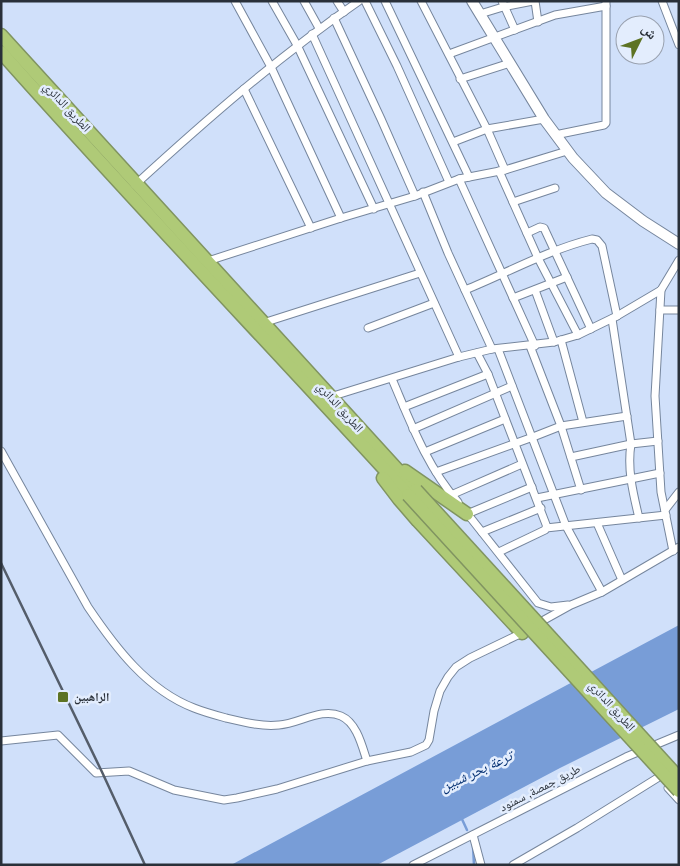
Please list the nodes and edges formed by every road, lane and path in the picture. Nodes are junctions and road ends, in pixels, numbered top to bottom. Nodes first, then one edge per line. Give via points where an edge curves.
1 (235, 1) edge
2 (272, 1) edge
3 (304, 1) edge
4 (337, 1) edge
5 (359, 1) edge
6 (365, 1) edge
7 (385, 1) edge
8 (421, 1) edge
9 (472, 1) edge
10 (534, 1) edge
11 (662, 1) edge
12 (606, 3) edge
13 (351, 4) edge
14 (502, 4) edge
15 (593, 4) edge
16 (344, 12) junction
17 (480, 14) junction
18 (334, 18) junction
19 (538, 22) junction
20 (319, 28) junction
21 (515, 30) junction
22 (312, 34) junction
23 (495, 38) junction
24 (297, 45) junction
25 (679, 45) edge
26 (3, 46) edge
27 (449, 54) junction
28 (510, 63) junction
29 (271, 67) junction
30 (460, 78) junction
31 (244, 89) junction
32 (544, 120) junction
33 (487, 129) junction
34 (555, 135) junction
35 (453, 142) junction
36 (567, 150) junction
37 (502, 170) junction
38 (469, 177) junction
39 (459, 180) junction
40 (449, 182) junction
41 (132, 188) junction
42 (555, 188) dead end
43 (423, 192) junction
44 (415, 196) junction
45 (513, 202) junction
46 (388, 204) junction
47 (374, 209) junction
48 (341, 218) junction
49 (311, 228) junction
50 (527, 233) junction
51 (679, 244) edge
52 (554, 251) junction
53 (538, 258) junction
54 (679, 260) edge
55 (208, 261) junction
56 (420, 273) junction
57 (502, 275) junction
58 (567, 277) junction
59 (551, 283) junction
60 (465, 290) junction
61 (535, 290) junction
62 (660, 290) junction
63 (513, 298) junction
64 (434, 304) junction
65 (660, 310) junction
66 (679, 310) edge
67 (614, 317) junction
68 (264, 323) junction
69 (368, 328) dead end
70 (591, 329) junction
71 (578, 335) junction
72 (558, 341) junction
73 (533, 346) junction
74 (495, 349) junction
75 (477, 353) junction
76 (459, 357) junction
77 (488, 374) junction
78 (392, 378) junction
79 (512, 386) junction
80 (495, 393) junction
81 (330, 397) junction
82 (404, 407) junction
83 (627, 416) junction
84 (505, 419) junction
85 (583, 422) junction
86 (561, 426) junction
87 (413, 429) junction
88 (534, 437) junction
89 (658, 441) junction
90 (515, 444) junction
91 (631, 444) junction
92 (1, 451) edge
93 (425, 452) junction
94 (571, 457) junction
95 (381, 459) junction
96 (522, 464) junction
97 (436, 472) junction
98 (660, 473) junction
99 (630, 479) junction
100 (532, 487) junction
101 (581, 490) junction
102 (679, 492) edge
103 (412, 493) junction
104 (555, 494) junction
105 (451, 495) junction
106 (537, 498) junction
107 (540, 508) junction
108 (666, 513) junction
109 (467, 514) junction
110 (639, 518) junction
111 (597, 523) junction
112 (566, 526) junction
113 (546, 528) junction
114 (482, 532) junction
115 (676, 549) edge
116 (499, 552) junction
117 (622, 580) junction
118 (602, 592) junction
119 (571, 605) junction
120 (522, 633) junction
121 (679, 735) edge
122 (1, 741) edge
123 (638, 752) junction
124 (367, 761) junction
125 (679, 771) edge
126 (659, 777) junction
127 (679, 778) edge
128 (679, 791) edge
129 (679, 800) edge
130 (473, 835) junction
131 (413, 865) edge
132 (481, 865) edge
133 (512, 865) edge

1 - 29 street
2 - 24 street
3 - 20 street
4 - 16 street
5 - 13 street
6 - 40 street
7 - 35 street
8 - 27 street
9 - 17 street
10 - 14 street
10 - 19 street
11 - 25 street
12 - 15 street
12 - 34 street via 606,123
13 - 16 street
14 - 17 street
14 - 21 street
15 - 19 street
16 - 18 street
17 - 23 street
18 - 20 street
18 - 44 street
19 - 21 street
20 - 22 street
21 - 23 street
22 - 24 street
22 - 46 street
23 - 27 street
23 - 28 street
24 - 29 street
24 - 47 street
26 - 41 highway, الطريق الدائري
27 - 30 street
28 - 30 street
28 - 32 street
29 - 31 street
29 - 48 street
30 - 33 street
31 - 41 street
31 - 49 street
32 - 33 street
32 - 34 street
33 - 35 street
33 - 37 street
34 - 36 street
35 - 38 street
36 - 37 street
36 - 51 street via 606,193
37 - 38 street
37 - 45 street
38 - 39 street
39 - 40 street
39 - 57 street
40 - 43 street
41 - 55 highway, الطريق الدائري
41 - 95 highway, الطريق الدائري
42 - 45 street
43 - 44 street
43 - 60 street
44 - 46 street
45 - 50 street
46 - 47 street
46 - 56 street
47 - 48 street
48 - 49 street
49 - 55 street
50 - 52 street via 543,227
50 - 53 street
52 - 53 street
52 - 58 street
52 - 67 street via 592,238 600,243
53 - 57 street
53 - 59 street
54 - 62 street
55 - 68 highway, الطريق الدائري
56 - 64 street
56 - 68 street
57 - 60 street
57 - 63 street
58 - 59 street
58 - 70 street
59 - 61 street
59 - 71 street
60 - 74 street
61 - 63 street
61 - 72 street
62 - 65 street
62 - 67 street
63 - 73 street
64 - 69 street
64 - 76 street
65 - 66 street
65 - 89 street via 655,396
67 - 70 street
67 - 83 street
68 - 81 highway, الطريق الدائري
70 - 71 street
71 - 72 street
72 - 73 street
72 - 85 street
73 - 74 street
73 - 86 street
74 - 75 street
74 - 79 street
75 - 76 street
75 - 77 street
76 - 78 street
77 - 80 street
77 - 82 street
78 - 81 street
78 - 82 street
79 - 80 street
79 - 88 street
80 - 84 street
80 - 87 street
81 - 95 highway, الطريق الدائري
82 - 87 street
83 - 85 street
83 - 91 street
84 - 90 street
84 - 93 street
85 - 86 street
86 - 88 street
86 - 94 street
87 - 93 street
88 - 90 street
88 - 104 street
89 - 91 street
89 - 98 street
90 - 96 street
90 - 97 street
91 - 94 street
91 - 99 street
92 - 124 street via 88,607 123,654 146,677 186,704 235,720 272,726 321,714 340,716 353,726
93 - 97 street
94 - 101 street
95 - 103 highway, الطريق الدائري
95 - 109 highway
95 - 120 highway via 382,477 399,499
96 - 100 street
96 - 105 street
97 - 105 street
98 - 99 street
98 - 108 street
99 - 101 street
99 - 110 street
100 - 106 street
100 - 109 street
101 - 104 street
102 - 108 street
103 - 127 highway, الطريق الدائري, bridge
103 - 128 highway, الطريق الدائري, bridge
104 - 106 street
104 - 112 street
105 - 109 street
106 - 107 street
107 - 113 street
107 - 114 street
108 - 110 street
108 - 115 street
109 - 114 street
110 - 111 street
111 - 112 street
111 - 117 street
112 - 113 street
112 - 118 street
113 - 116 street
114 - 116 street
115 - 117 street
116 - 119 street via 538,603 551,608
117 - 118 street
118 - 119 street
119 - 120 street
120 - 124 street via 456,667 440,691 426,745 411,752
121 - 123 street, طريق جمصة, سمنود
122 - 124 street via 58,734 96,773 129,771 174,790 224,800 278,789
123 - 126 street
123 - 130 street, طريق جمصة, سمنود
125 - 126 street
126 - 129 street
126 - 133 street
130 - 131 street, طريق جمصة, سمنود
130 - 132 street

